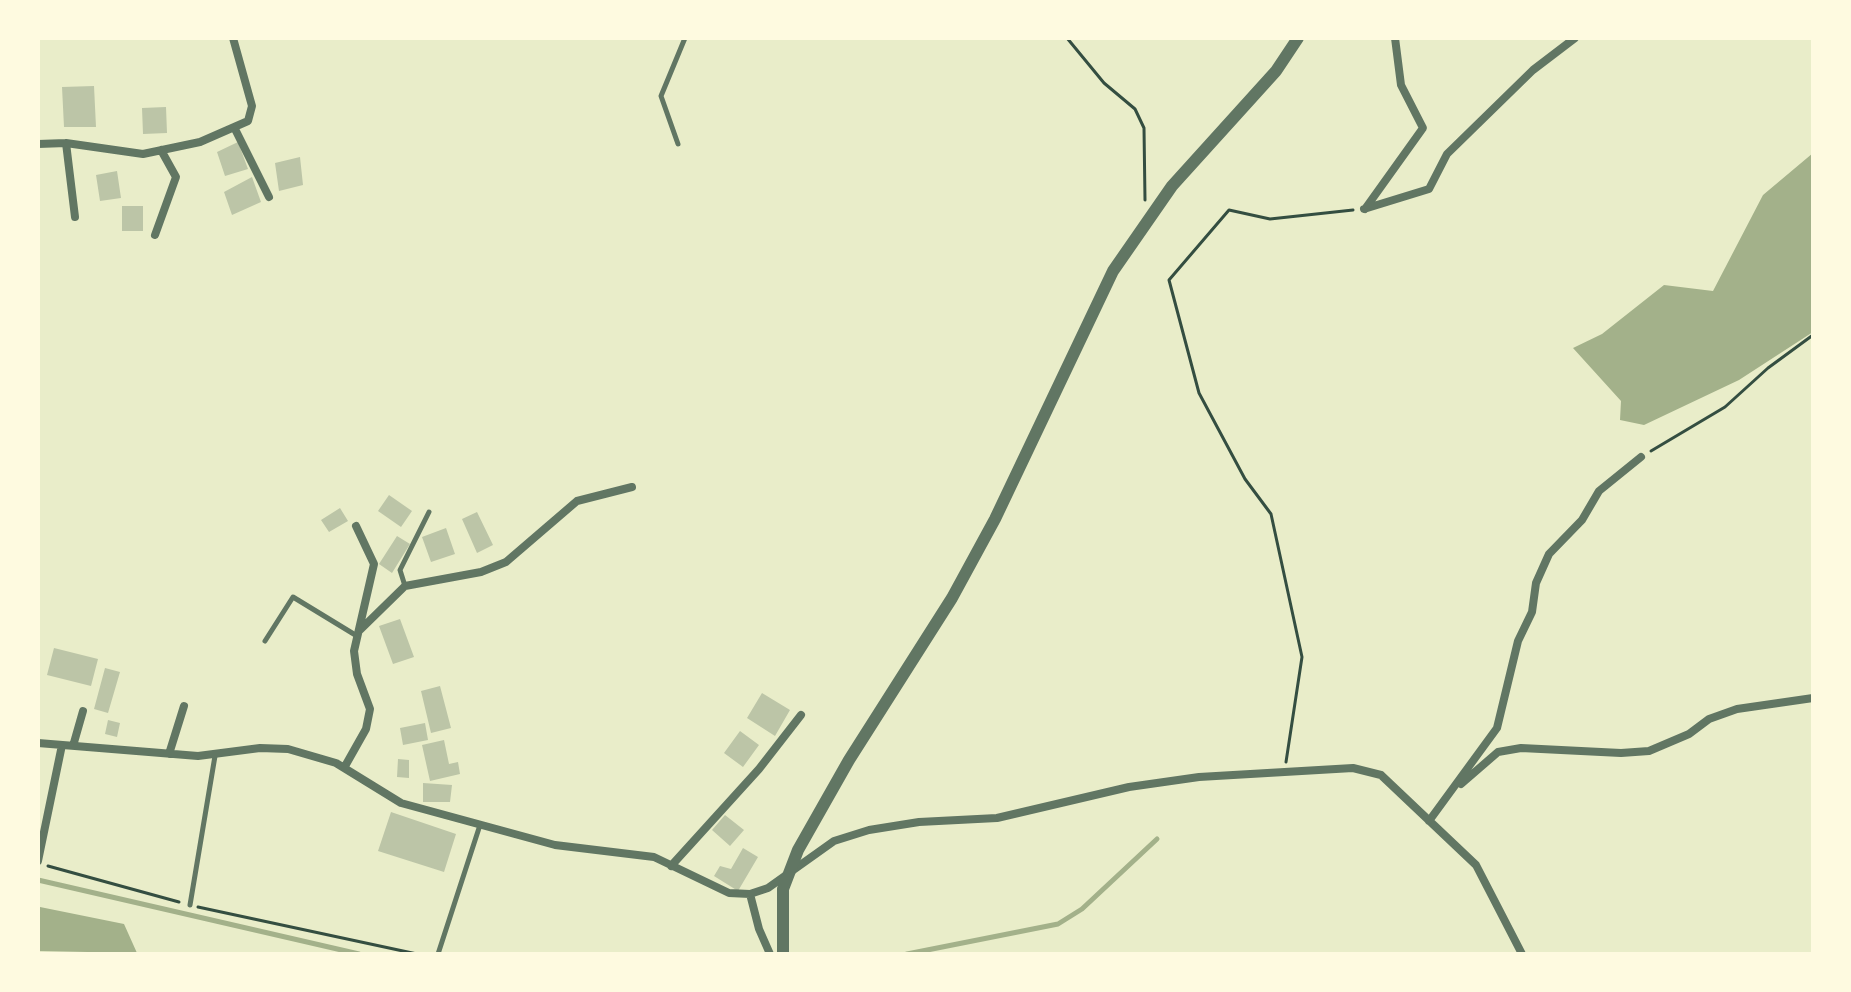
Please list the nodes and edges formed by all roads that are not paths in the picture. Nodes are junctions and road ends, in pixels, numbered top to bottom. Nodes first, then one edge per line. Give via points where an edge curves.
1 (233, 38) edge
2 (685, 38) edge
3 (1298, 38) edge
4 (1395, 38) edge
5 (1575, 38) edge
6 (234, 127) junction
7 (66, 143) junction
8 (38, 144) edge
9 (678, 144) dead end
10 (161, 150) junction
11 (269, 197) dead end
12 (75, 217) dead end
13 (155, 235) dead end
14 (1641, 457) road end
15 (632, 487) dead end
16 (429, 512) dead end
17 (356, 526) dead end
18 (405, 586) junction
19 (359, 633) junction
20 (265, 641) dead end
21 (1813, 698) edge
22 (184, 706) dead end
23 (83, 711) dead end
24 (801, 715) dead end
25 (38, 743) edge
26 (62, 745) junction
27 (73, 746) junction
28 (169, 754) junction
29 (215, 756) junction
30 (344, 768) junction
31 (1448, 795) junction
32 (1429, 821) junction
33 (480, 825) junction
34 (38, 862) edge
35 (671, 866) junction
36 (787, 874) junction
37 (750, 894) junction
38 (190, 905) road end
39 (438, 954) edge
40 (770, 954) edge
41 (783, 954) edge
42 (1522, 954) edge

1 - 6 street via 252,106 248,121
2 - 9 lane via 661,96
3 - 36 street via 1276,71 1202,151 1113,271 988,533 819,809
4 - 5 street via 1401,85 1423,128 1364,209 1429,189 1447,154 1533,70
6 - 10 street via 200,142
6 - 11 street
7 - 8 street
7 - 10 street via 143,154
7 - 12 street
10 - 13 street via 176,177
14 - 31 street via 1599,491 1582,520 1549,554 1518,641 1497,728
15 - 18 street via 577,501 506,562
16 - 18 lane via 400,570
17 - 19 street via 374,564
18 - 19 street
19 - 20 lane via 293,597
19 - 30 street via 354,651 357,674 370,709 366,729
21 - 31 street via 1737,709 1649,751 1498,752
22 - 28 street
23 - 27 street
24 - 35 street
25 - 26 street
26 - 27 street
26 - 34 street
27 - 28 street
28 - 29 street
29 - 30 street via 288,749
29 - 38 lane
30 - 33 street via 401,803
31 - 32 street
32 - 36 street via 1381,775 1353,768 1199,777 1129,787 997,818 869,830 834,841
32 - 42 street via 1476,865
33 - 35 street via 555,845 654,857
33 - 39 lane
35 - 37 street via 729,893
36 - 37 street
36 - 41 street
37 - 40 street

